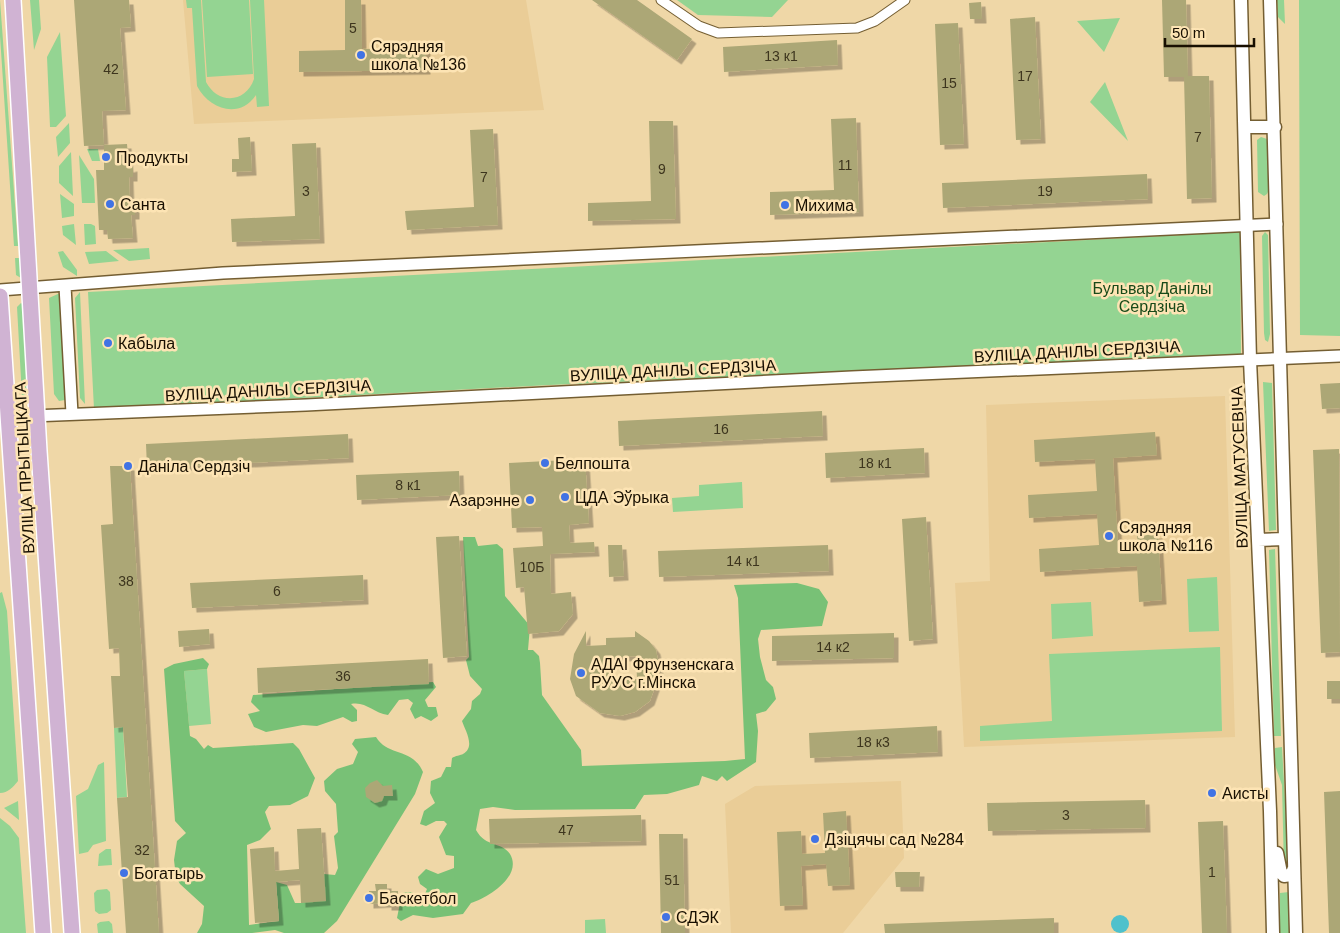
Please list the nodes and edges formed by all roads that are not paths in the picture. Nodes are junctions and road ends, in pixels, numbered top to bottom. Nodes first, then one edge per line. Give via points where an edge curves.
1 (13, 0) edge
2 (661, 0) edge
3 (905, 0) edge
4 (1241, 0) edge
5 (1270, 0) edge
6 (1246, 127) junction
7 (1275, 127) junction
8 (1277, 224) junction
9 (1246, 225) junction
10 (65, 286) junction
11 (32, 289) junction
12 (0, 290) edge
13 (0, 296) edge
14 (1340, 356) edge
15 (1279, 358) junction
16 (1250, 360) junction
17 (72, 414) junction
18 (39, 416) junction
19 (7, 417) junction
20 (1285, 539) junction
21 (1258, 540) junction
22 (1270, 811) junction
23 (1294, 868) junction
24 (44, 933) edge
25 (72, 933) edge
26 (1273, 933) edge
27 (1296, 933) edge

1 - 11 main road, ВУЛІЦА ПРЫТЫЦКАГА
2 - 3 street via 699,26 718,33 857,28 874,21
4 - 6 main road, ВУЛІЦА МАТУСЕВІЧА
5 - 7 main road
6 - 7 main road
6 - 9 main road, ВУЛІЦА МАТУСЕВІЧА
7 - 8 main road
8 - 9 street
8 - 15 main road
9 - 10 street via 232,272
9 - 16 main road, ВУЛІЦА МАТУСЕВІЧА
10 - 11 street
10 - 17 street
11 - 12 street
11 - 18 main road, ВУЛІЦА ПРЫТЫЦКАГА
13 - 19 main road, ВУЛІЦА ПРЫТЫЦКАГА
14 - 15 street, ВУЛІЦА ДАНІЛЫ СЕРДЗІЧА
15 - 16 street, ВУЛІЦА ДАНІЛЫ СЕРДЗІЧА
15 - 20 main road
16 - 17 street, ВУЛІЦА ДАНІЛЫ СЕРДЗІЧА
16 - 21 main road, ВУЛІЦА МАТУСЕВІЧА
17 - 18 street, ВУЛІЦА ДАНІЛЫ СЕРДЗІЧА
18 - 19 street, ВУЛІЦА ДАНІЛЫ СЕРДЗІЧА
18 - 25 main road, ВУЛІЦА ПРЫТЫЦКАГА
19 - 24 main road, ВУЛІЦА ПРЫТЫЦКАГА
20 - 21 main road
20 - 23 main road
21 - 22 main road, ВУЛІЦА МАТУСЕВІЧА
22 - 23 main road via 1281,873 1288,877
22 - 26 main road, ВУЛІЦА МАТУСЕВІЧА
23 - 27 main road

